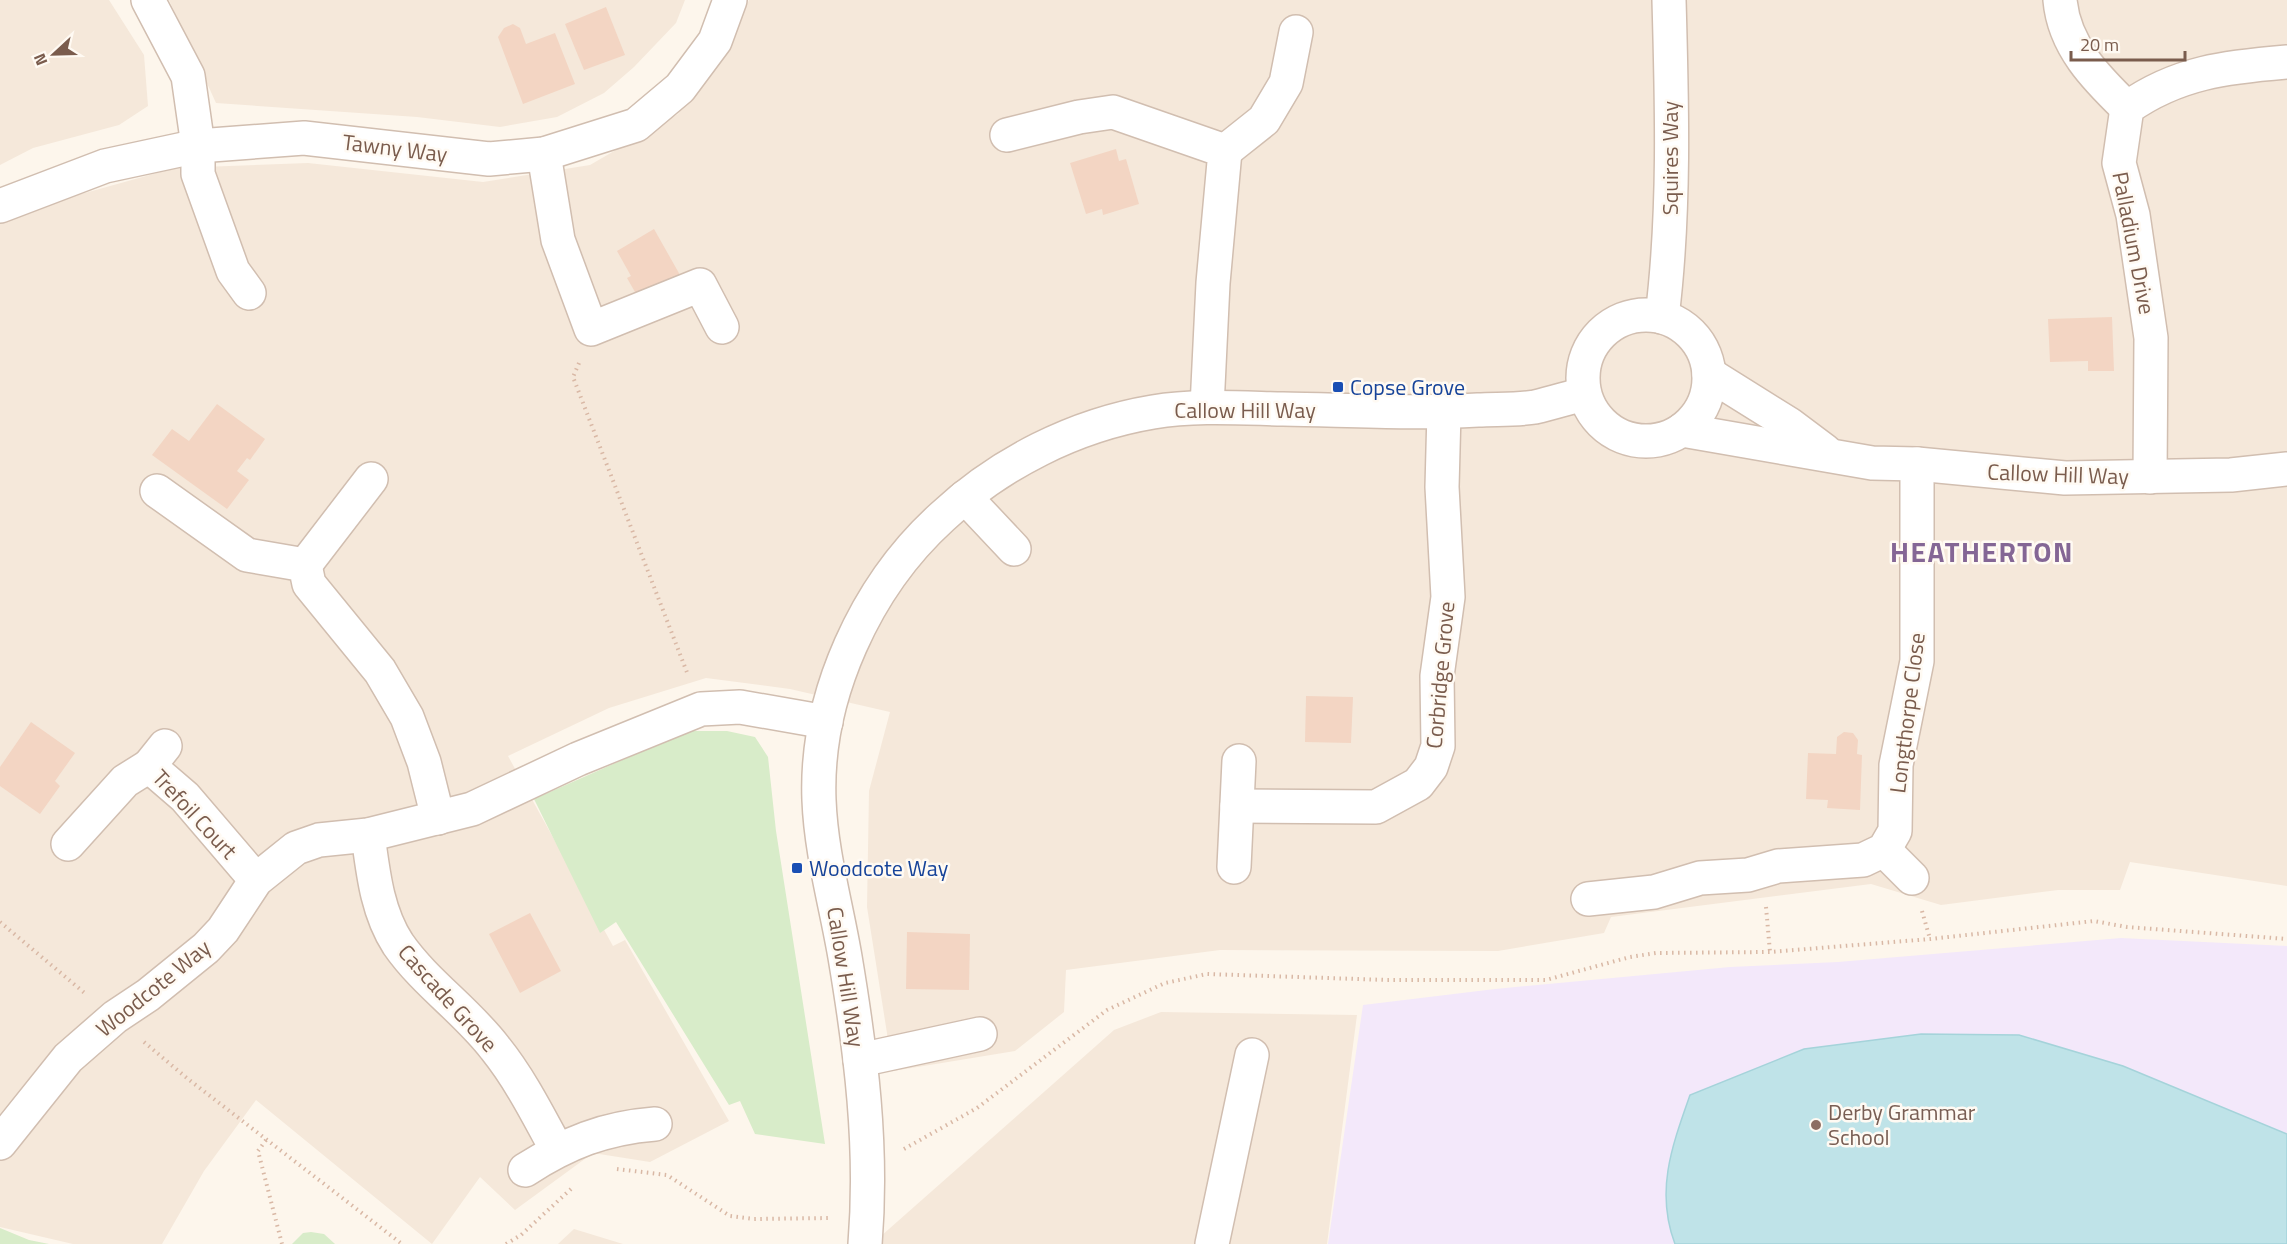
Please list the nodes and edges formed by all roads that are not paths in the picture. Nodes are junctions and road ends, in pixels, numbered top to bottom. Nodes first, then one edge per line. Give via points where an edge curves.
1 (148, 0) edge
2 (730, 0) edge
3 (1669, 0) edge
4 (2060, 0) edge
5 (1296, 32) dead end
6 (2287, 62) edge
7 (2127, 108) junction
8 (1007, 135) dead end
9 (198, 146) junction
10 (1225, 151) junction
11 (544, 154) junction
12 (0, 206) edge
13 (249, 293) dead end
14 (1662, 316) junction
15 (722, 327) dead end
16 (1709, 374) junction
17 (1584, 394) junction
18 (1207, 407) junction
19 (1444, 412) junction
20 (1682, 430) junction
21 (1829, 455) junction
22 (1917, 464) junction
23 (2287, 470) edge
24 (2151, 477) junction
25 (371, 479) dead end
26 (157, 491) dead end
27 (965, 497) junction
28 (1014, 549) dead end
29 (305, 565) junction
30 (826, 722) junction
31 (1239, 761) dead end
32 (1237, 806) junction
33 (438, 818) junction
34 (368, 835) junction
35 (68, 844) dead end
36 (1884, 850) junction
37 (1234, 867) dead end
38 (1912, 878) dead end
39 (256, 880) junction
40 (1588, 899) dead end
41 (980, 1034) dead end
42 (1252, 1055) dead end
43 (860, 1059) junction
44 (655, 1124) dead end
45 (0, 1143) edge
46 (556, 1150) junction
47 (525, 1170) dead end
48 (865, 1244) edge
49 (1212, 1244) edge

1 - 9 street via 188,76
2 - 11 street, Tawny Way via 715,41 680,88 636,125
3 - 14 street, Squires Way via 1671,211
4 - 7 street via 2066,28 2080,57
5 - 10 street via 1286,83 1264,120
6 - 7 street via 2209,71 2179,79 2152,90
7 - 24 street, Palladium Drive via 2119,163 2133,215 2151,338
8 - 10 street via 1113,112
9 - 11 street, Tawny Way via 304,138 489,159
9 - 12 street, Tawny Way via 105,166
9 - 13 street via 198,174 233,271
10 - 18 street
11 - 15 street via 558,240 591,329 700,285
14 - 16 street via 1691,334 1706,357
14 - 17 street via 1622,319 1600,334 1590,347 1584,367
16 - 20 street via 1704,404
16 - 21 street, Callow Hill Way via 1789,424
17 - 19 street, Callow Hill Way via 1533,407
17 - 20 street via 1600,422 1622,437 1656,441
18 - 19 street, Callow Hill Way
18 - 27 street, Callow Hill Way via 1154,412 1065,437 1012,465
19 - 32 street, Corbridge Grove via 1442,488 1448,597 1437,676 1438,746 1431,766 1418,784 1376,807
20 - 21 street, Callow Hill Way
21 - 22 street, Callow Hill Way via 1872,463
22 - 24 street, Callow Hill Way via 2065,478
22 - 36 street, Longthorpe Close via 1917,662 1896,765 1895,831
23 - 24 street, Callow Hill Way
25 - 29 street
26 - 29 street via 247,555
27 - 28 street
27 - 30 street, Callow Hill Way via 928,529 887,580 850,648
29 - 33 street via 309,584 380,671 407,717 424,762
30 - 33 street, Woodcote Way via 740,707 701,709 578,759 472,809
30 - 43 street, Callow Hill Way via 819,775 823,842
31 - 32 street
32 - 37 street
33 - 34 street, Woodcote Way
34 - 39 street, Woodcote Way via 319,840 296,848
34 - 46 street, Cascade Grove via 384,917 399,945 495,1048 533,1105
35 - 39 street, Trefoil Court via 124,781 157,756 185,797
36 - 38 street
36 - 40 street via 1863,860 1779,866 1748,875 1700,878 1654,892
39 - 45 street, Woodcote Way via 223,930 206,948 68,1058
41 - 43 street
42 - 49 street
43 - 48 street, Callow Hill Way via 867,1123
44 - 46 street via 622,1127
46 - 47 street

